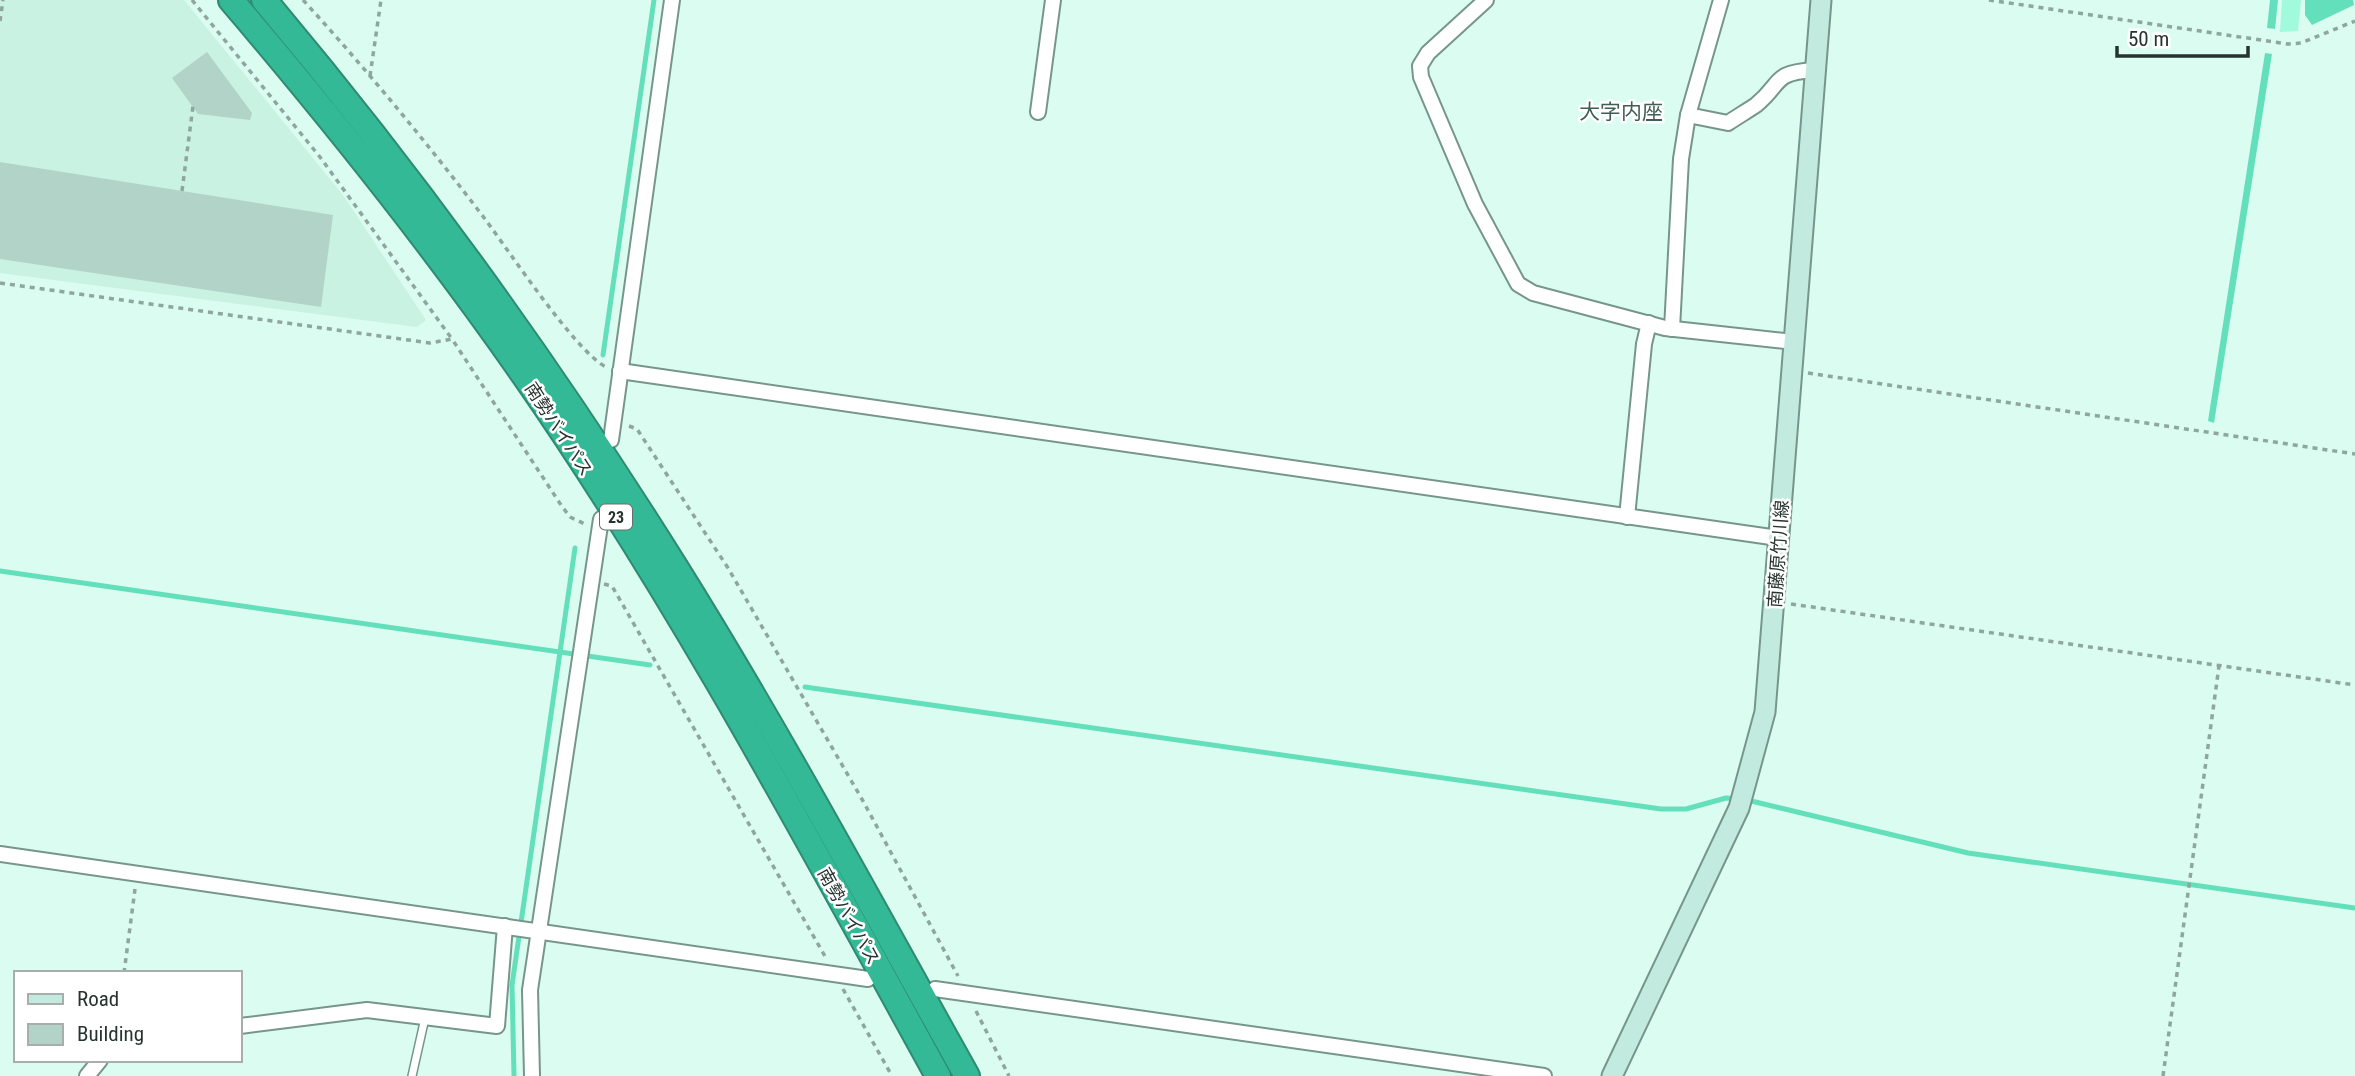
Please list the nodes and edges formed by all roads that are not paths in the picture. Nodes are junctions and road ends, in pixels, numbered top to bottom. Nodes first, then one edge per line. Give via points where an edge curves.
1 (232, 0) edge
2 (264, 0) edge
3 (672, 0) edge
4 (1053, 0) edge
5 (1486, 0) edge
6 (1720, 0) edge
7 (1821, 0) edge
8 (1814, 70) junction
9 (1038, 111) dead end
10 (1688, 115) junction
11 (1649, 323) junction
12 (1672, 329) junction
13 (1794, 342) junction
14 (620, 371) junction
15 (611, 440) dead end
16 (1627, 517) junction
17 (600, 523) road end
18 (1778, 538) junction
19 (0, 854) edge
20 (509, 927) junction
21 (535, 931) junction
22 (868, 979) dead end
23 (936, 989) dead end
24 (425, 1018) junction
25 (242, 1026) edge
26 (98, 1062) edge
27 (1511, 1073) edge
28 (87, 1076) edge
29 (412, 1076) edge
30 (533, 1076) edge
31 (938, 1076) edge
32 (967, 1076) edge
33 (1544, 1076) edge
34 (1612, 1076) edge

1 - 31 highway, 南勢バイパス / 23 via 382,182 528,380 676,613
2 - 32 highway, 南勢バイパス / 23 via 404,172 543,363 710,624
3 - 14 street
4 - 9 street
5 - 11 street via 1428,53 1420,66 1421,78 1475,204 1518,284 1533,293
6 - 10 street
7 - 8 main road, 南藤原竹川線
8 - 10 street via 1792,71 1728,123
8 - 13 main road, 南藤原竹川線
10 - 12 street via 1681,159
11 - 12 street
11 - 16 street
12 - 13 street
13 - 18 main road, 南藤原竹川線
14 - 15 street
14 - 16 street
16 - 18 street
17 - 21 street
18 - 34 main road, 南藤原竹川線 via 1765,712 1742,800
19 - 20 street
20 - 21 street
20 - 24 street via 497,1026
21 - 22 street
21 - 30 street via 530,990
23 - 27 street
24 - 25 street via 367,1010
24 - 29 lane
26 - 28 street
27 - 33 street

